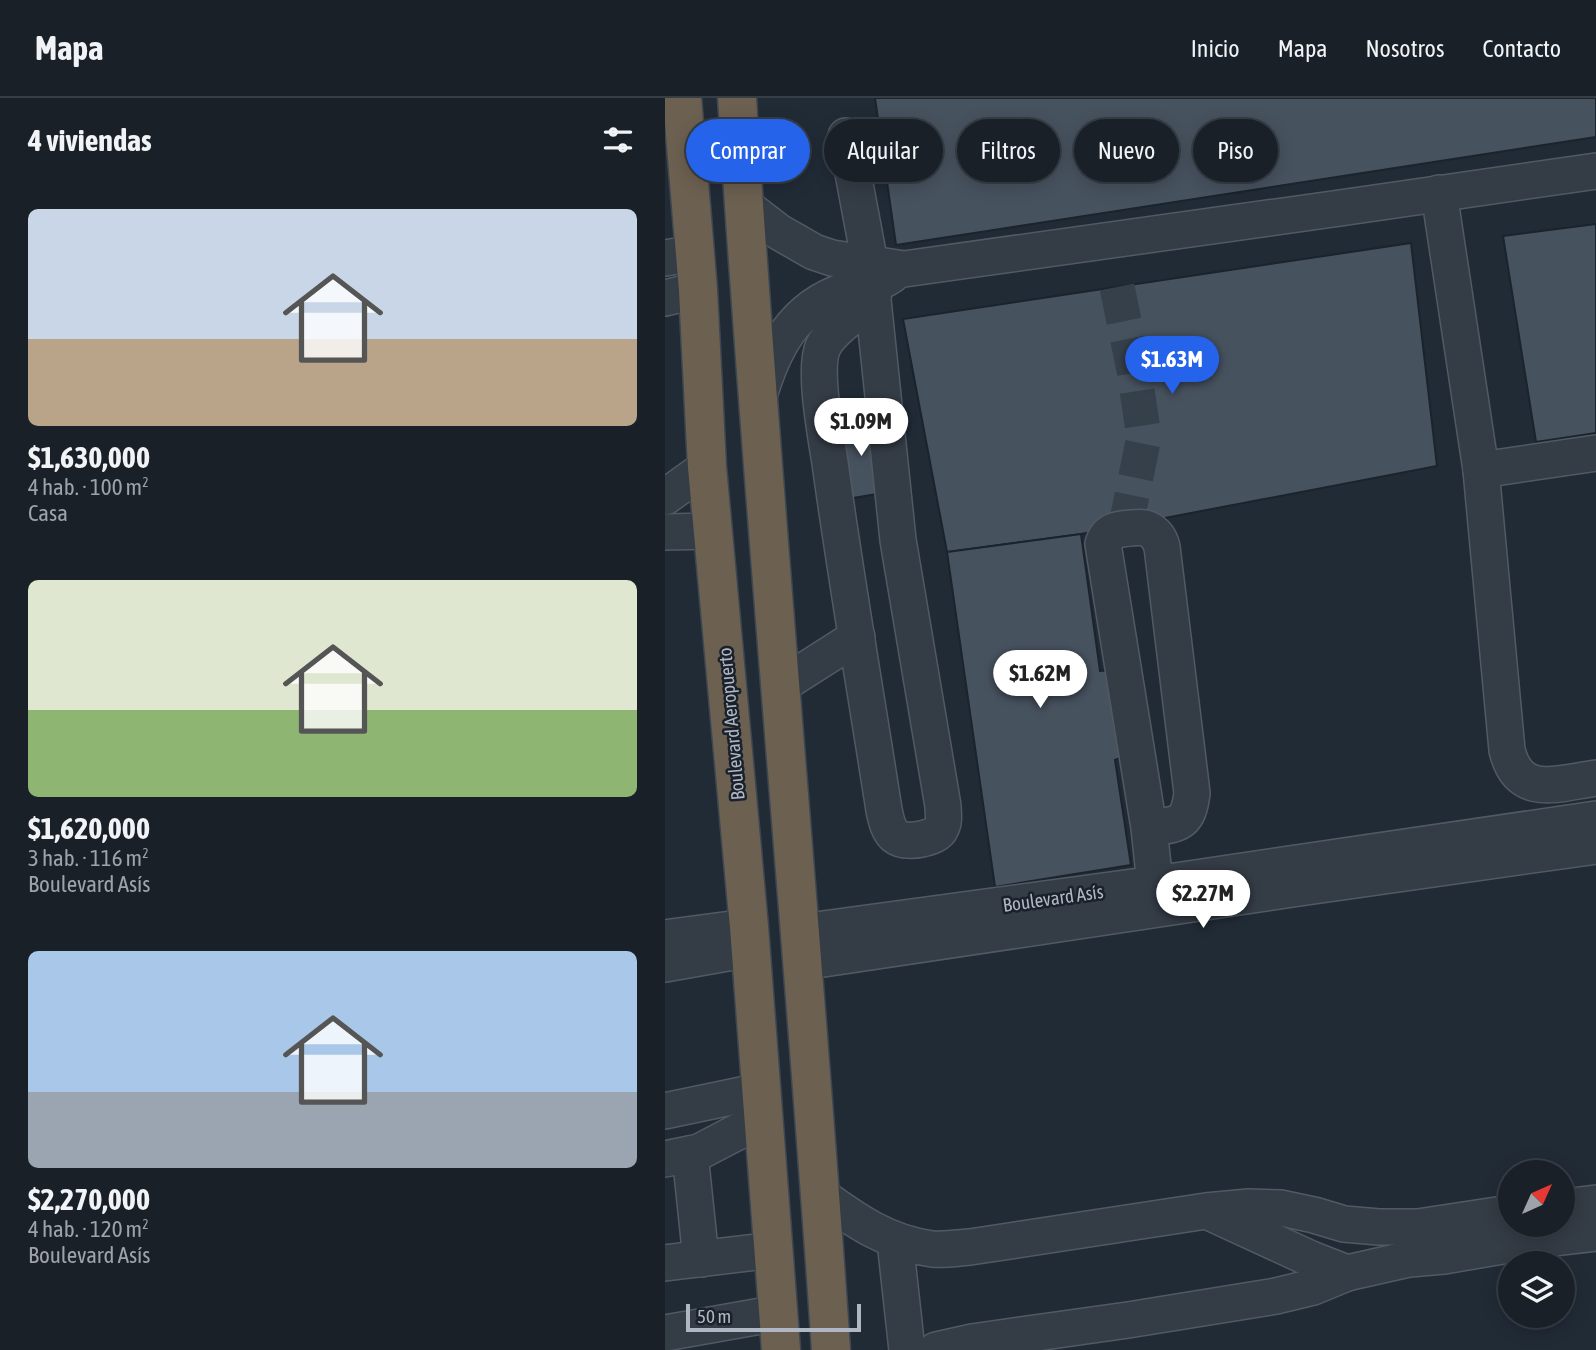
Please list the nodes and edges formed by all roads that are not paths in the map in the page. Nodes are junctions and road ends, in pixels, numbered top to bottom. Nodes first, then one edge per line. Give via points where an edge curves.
1 (682, 98) edge
2 (737, 98) edge
3 (1596, 170) edge
4 (857, 182) edge
5 (1439, 193) junction
6 (744, 205) junction
7 (680, 255) edge
8 (880, 279) junction
9 (682, 294) edge
10 (758, 399) junction
11 (1596, 453) edge
12 (707, 467) junction
13 (1481, 470) junction
14 (665, 497) edge
15 (713, 531) junction
16 (665, 532) edge
17 (857, 637) junction
18 (780, 686) junction
19 (1596, 778) edge
20 (1596, 819) edge
21 (1149, 828) junction
22 (1596, 846) edge
23 (1158, 896) junction
24 (665, 938) edge
25 (750, 938) junction
26 (802, 947) junction
27 (665, 964) edge
28 (761, 1105) junction
29 (665, 1111) edge
30 (677, 1157) edge
31 (820, 1195) junction
32 (1596, 1203) edge
33 (1575, 1206) edge
34 (1206, 1211) junction
35 (1498, 1215) edge
36 (1596, 1233) edge
37 (895, 1241) junction
38 (773, 1250) junction
39 (701, 1259) junction
40 (665, 1263) edge
41 (1346, 1273) junction
42 (779, 1331) edge
43 (665, 1333) edge
44 (831, 1350) edge
45 (907, 1350) edge
46 (936, 1350) edge

1 - 7 highway, Boulevard Aeropuerto
2 - 6 highway
3 - 5 street
4 - 8 street
5 - 8 street
5 - 13 street
6 - 8 street via 814,253 844,260
6 - 10 highway
7 - 9 highway, Boulevard Aeropuerto
8 - 10 street via 834,295 802,316 777,347
8 - 17 street via 823,346 820,359 821,397
8 - 17 street via 898,540 943,806 942,827 930,837 904,841 886,824
9 - 12 highway, Boulevard Aeropuerto
10 - 18 highway
11 - 13 street
12 - 14 street
12 - 15 highway, Boulevard Aeropuerto
13 - 19 street via 1511,764 1532,784
15 - 16 street
15 - 25 highway, Boulevard Aeropuerto
17 - 18 street
18 - 26 highway
20 - 23 street, Boulevard Asís
21 - 21 street via 1183,820 1192,793 1162,547 1160,539 1143,527 1118,529 1103,544
21 - 23 street
22 - 23 street, Boulevard Asís
23 - 26 street, Boulevard Asís
24 - 25 street
25 - 27 street
25 - 28 highway, Boulevard Aeropuerto
26 - 31 highway
28 - 29 street
28 - 30 street via 699,1152
28 - 38 highway, Boulevard Aeropuerto
30 - 39 street
31 - 37 street
31 - 44 highway
32 - 33 street
34 - 35 street via 1281,1208 1344,1224 1379,1227 1418,1227
34 - 37 street via 970,1247 934,1249
34 - 41 street
36 - 41 street via 1409,1259
37 - 45 street
38 - 39 street
38 - 42 highway, Boulevard Aeropuerto
39 - 40 street
41 - 46 street via 1276,1296
42 - 43 street

